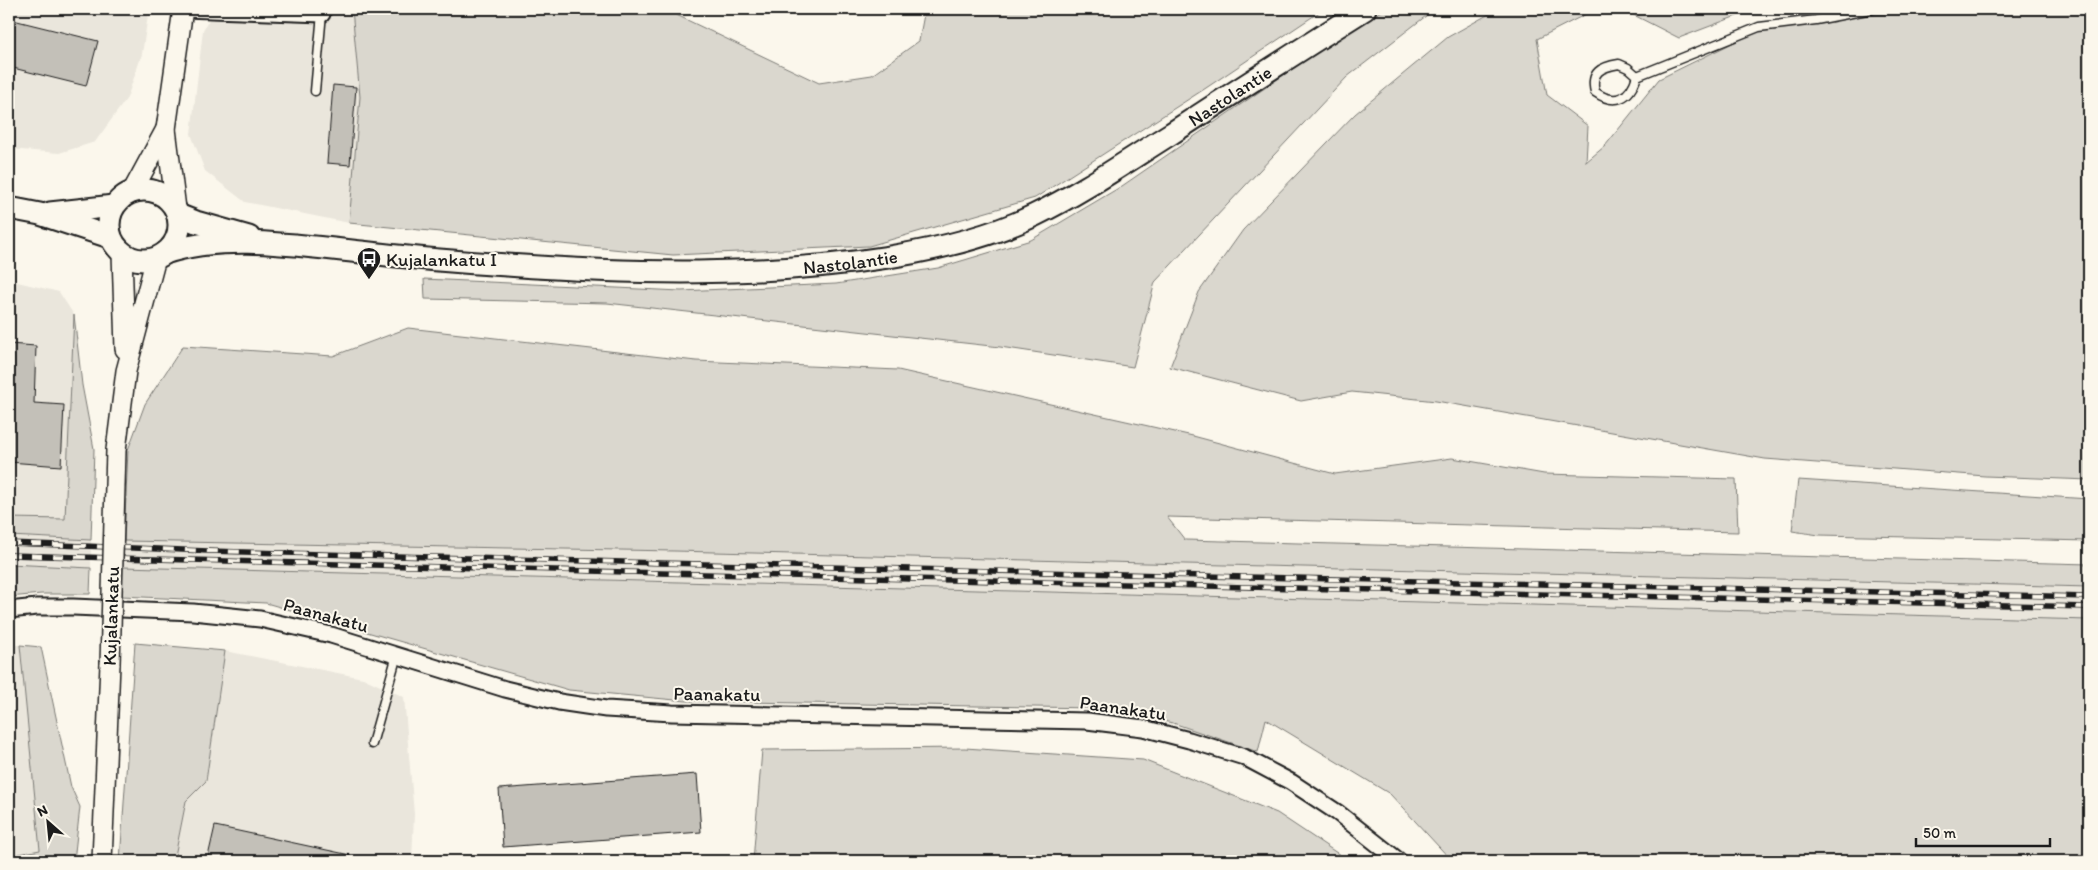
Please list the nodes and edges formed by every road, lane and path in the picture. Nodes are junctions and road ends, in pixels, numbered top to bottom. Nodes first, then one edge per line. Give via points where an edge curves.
1 (183, 9) edge
2 (1365, 9) edge
3 (1872, 9) edge
4 (322, 11) edge
5 (1637, 76) junction
6 (315, 91) dead end
7 (166, 129) junction
8 (132, 192) junction
9 (114, 206) junction
10 (9, 208) edge
11 (177, 212) junction
12 (40, 214) junction
13 (271, 243) junction
14 (116, 245) junction
15 (161, 256) junction
16 (126, 371) junction
17 (9, 610) edge
18 (397, 655) junction
19 (372, 744) dead end
20 (102, 861) edge
21 (1399, 861) edge

1 - 4 street
1 - 7 street
2 - 13 main road, Nastolantie via 1096,181 1034,215 982,236 921,251 797,269 702,272 560,269
3 - 5 lane via 1759,27
4 - 6 lane
5 - 5 lane via 1628,94 1617,100 1605,100 1595,92 1592,83 1598,72 1607,66 1620,64
7 - 8 street
7 - 11 street
8 - 9 main road
8 - 11 main road via 147,190 162,195
9 - 12 main road
9 - 14 main road via 109,218
10 - 12 main road
11 - 13 main road, Nastolantie via 196,222
11 - 15 main road via 176,240
12 - 14 main road
13 - 15 main road, Nastolantie via 209,244 184,247
14 - 15 main road via 138,260
14 - 16 street, Kujalankatu
15 - 16 street, Kujalankatu
16 - 20 street, Kujalankatu, bridge via 116,450
17 - 18 street, Paanakatu via 73,606 260,619 331,635
18 - 19 lane
18 - 21 street, Paanakatu via 505,689 606,709 1047,720 1143,728 1244,757 1338,813

